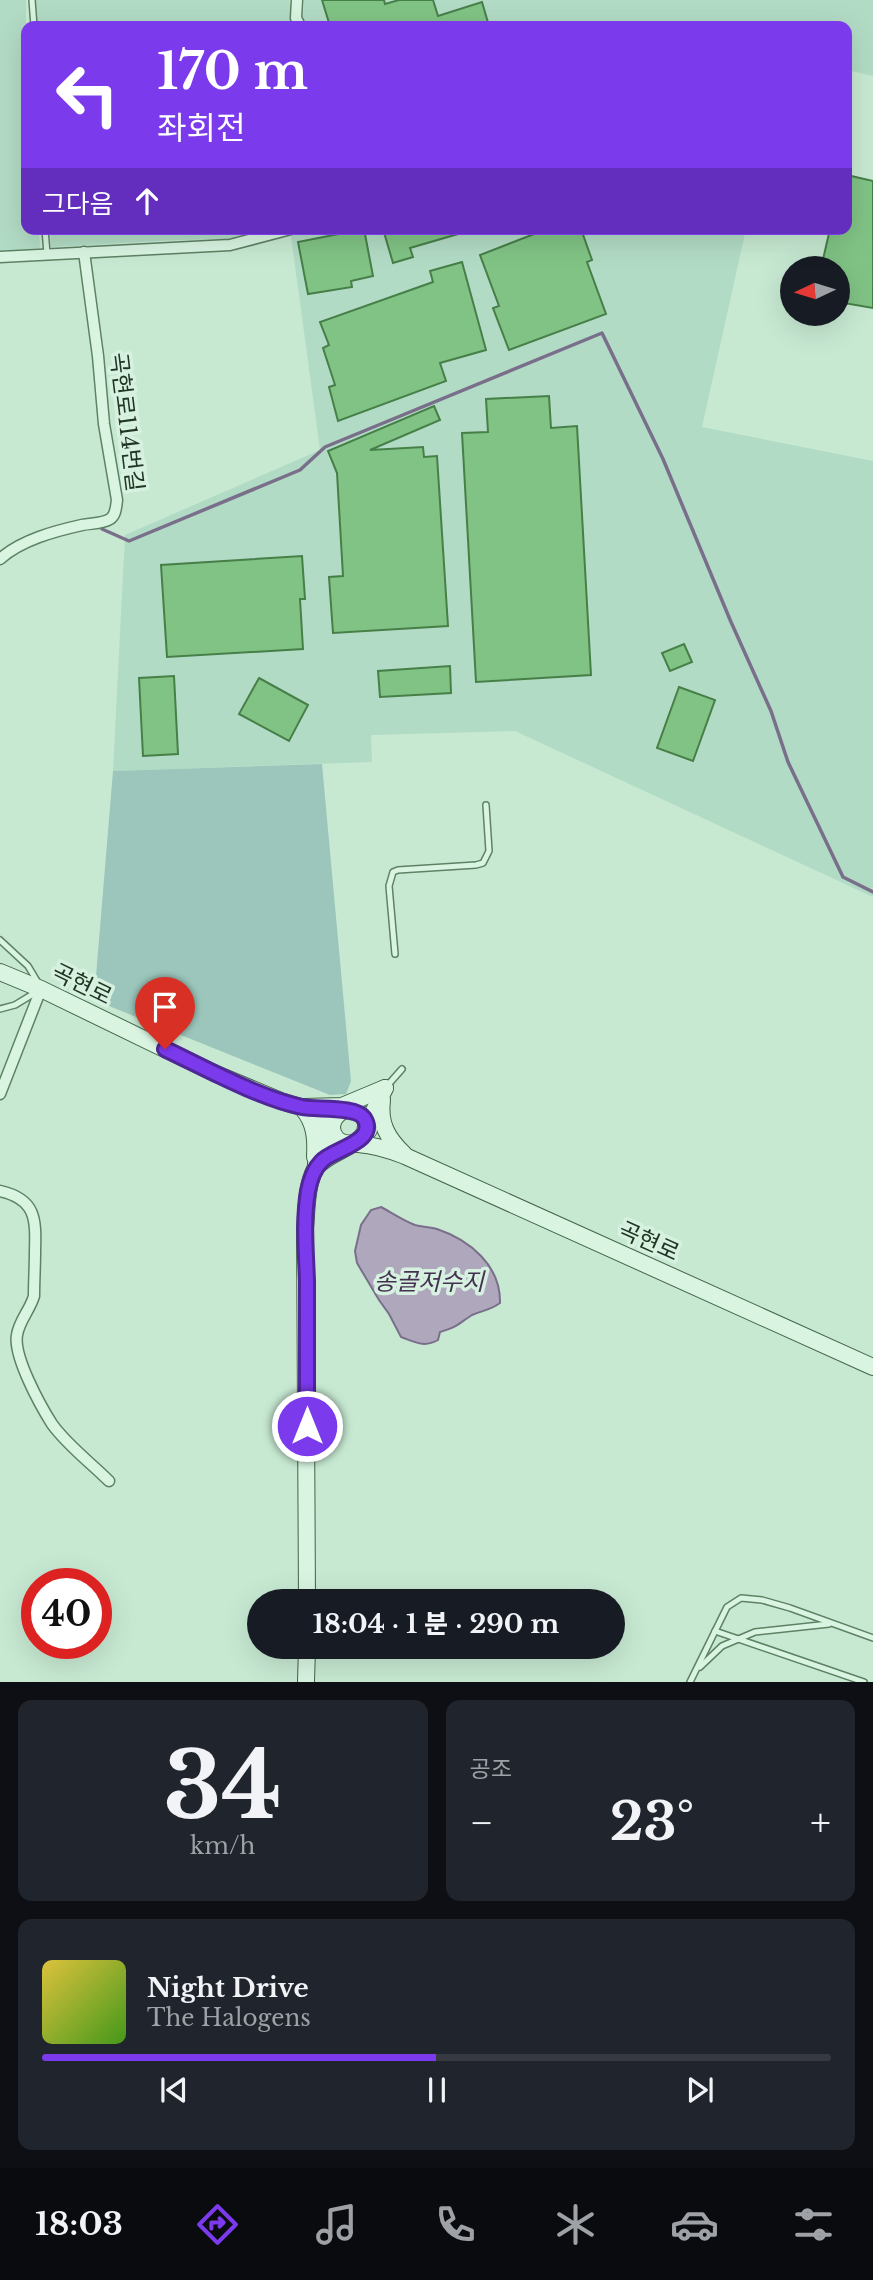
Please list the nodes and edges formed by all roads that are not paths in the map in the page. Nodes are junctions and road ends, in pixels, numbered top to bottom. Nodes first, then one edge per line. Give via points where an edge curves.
1 (32, 0) edge
2 (297, 0) edge
3 (34, 21) edge
4 (298, 21) edge
5 (46, 235) edge
6 (268, 235) edge
7 (84, 252) junction
8 (47, 254) junction
9 (0, 257) edge
10 (0, 559) edge
11 (486, 805) dead end
12 (0, 940) edge
13 (396, 954) dead end
14 (0, 971) edge
15 (41, 989) junction
16 (0, 1009) edge
17 (402, 1069) dead end
18 (385, 1088) junction
19 (0, 1094) edge
20 (301, 1107) junction
21 (349, 1107) junction
22 (366, 1127) junction
23 (332, 1129) junction
24 (354, 1143) junction
25 (405, 1156) junction
26 (311, 1180) junction
27 (0, 1191) edge
28 (873, 1367) edge
29 (109, 1480) dead end
30 (307, 1589) edge
31 (833, 1623) junction
32 (715, 1631) junction
33 (873, 1638) edge
34 (738, 1639) junction
35 (307, 1659) edge
36 (695, 1671) junction
37 (306, 1682) edge
38 (690, 1682) edge
39 (864, 1682) edge

1 - 3 lane
2 - 4 street
5 - 8 lane
6 - 7 street via 230,245
7 - 8 street
7 - 10 street, 곡현로114번길 via 116,512 112,519 29,542
8 - 9 street
11 - 13 lane via 489,850 483,863 393,872 389,886
12 - 15 lane via 28,966
14 - 15 main road, 곡현로
15 - 16 lane
15 - 19 street
15 - 20 main road, 곡현로 via 214,1073
17 - 18 lane
18 - 21 main road via 372,1099
18 - 22 main road
18 - 25 main road via 384,1128
20 - 21 main road
20 - 23 main road, 곡현로
20 - 26 main road via 315,1133
21 - 22 main road via 363,1116
21 - 23 main road via 334,1119
22 - 24 main road via 363,1137
22 - 25 main road
23 - 24 main road, 곡현로 via 338,1139
23 - 26 main road
24 - 25 main road, 곡현로
24 - 26 main road via 321,1161
25 - 26 main road via 352,1154 325,1165
25 - 28 main road, 곡현로
26 - 30 main road via 305,1228
27 - 29 street via 22,1199 36,1223 34,1296 16,1337 21,1363 53,1424
31 - 32 lane via 762,1600 741,1598 727,1607
31 - 33 lane
31 - 34 lane via 755,1632
32 - 34 lane
32 - 36 lane
34 - 36 lane via 722,1646
34 - 39 lane
35 - 37 main road
36 - 38 lane

